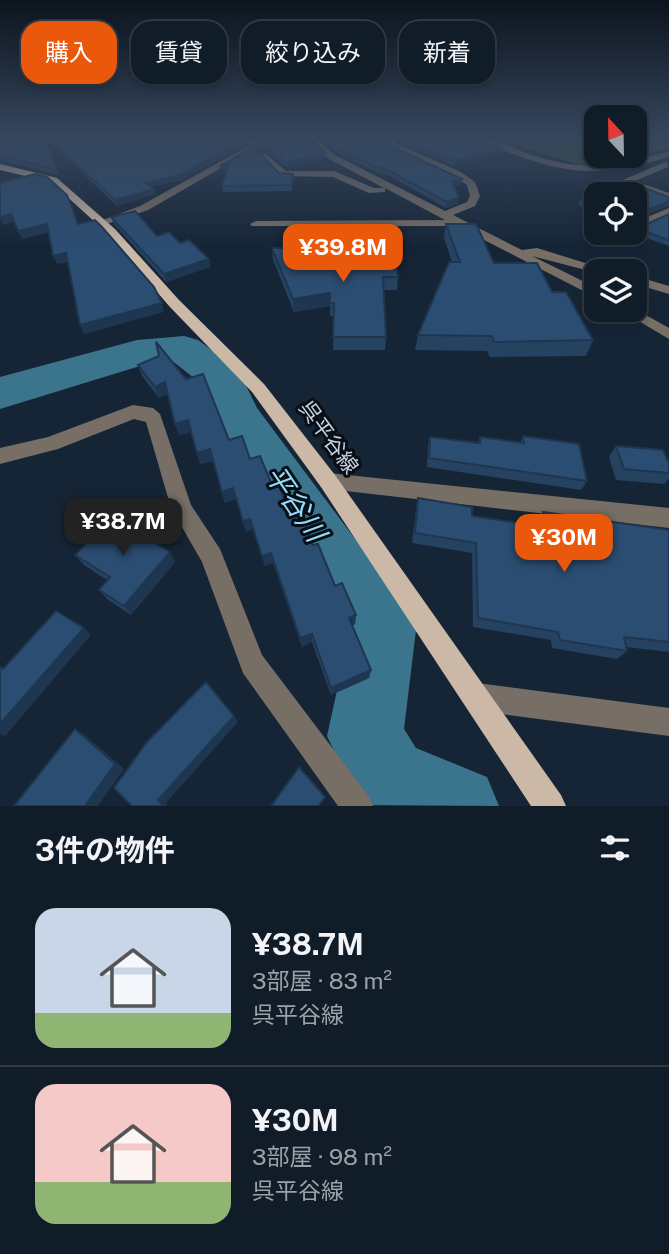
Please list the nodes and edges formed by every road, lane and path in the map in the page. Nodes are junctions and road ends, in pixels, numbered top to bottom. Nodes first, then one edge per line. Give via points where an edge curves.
1 (23, 173) edge
2 (208, 173) edge
3 (282, 173) edge
4 (362, 173) edge
5 (455, 173) edge
6 (647, 173) edge
7 (627, 181) joint
8 (394, 189) junction
9 (669, 196) edge
10 (669, 211) edge
11 (444, 215) junction
12 (647, 221) edge
13 (101, 223) junction
14 (459, 223) junction
15 (256, 224) dead end
16 (516, 252) junction
17 (584, 265) edge
18 (647, 284) edge
19 (584, 287) edge
20 (669, 290) edge
21 (647, 321) edge
22 (669, 334) edge
23 (0, 456) edge
24 (328, 481) junction
25 (669, 518) edge
26 (477, 697) junction
27 (669, 722) edge
28 (357, 806) edge
29 (550, 806) edge

1 - 13 main road, 呉平谷線 via 54,180
2 - 13 street via 144,208
3 - 8 street via 334,174 373,191
4 - 8 street
5 - 11 street via 472,184 475,196 471,204
6 - 7 street
7 - 9 street
8 - 11 street
10 - 12 street
11 - 14 street
13 - 24 main road, 呉平谷線 via 258,388
14 - 15 street
14 - 16 street
16 - 17 street via 537,251
16 - 19 street
18 - 20 street
21 - 22 street
23 - 28 street via 51,444 133,412 154,419 182,508 212,557 253,664
24 - 25 street
24 - 26 main road, 呉平谷線
26 - 27 street
26 - 29 main road, 呉平谷線

